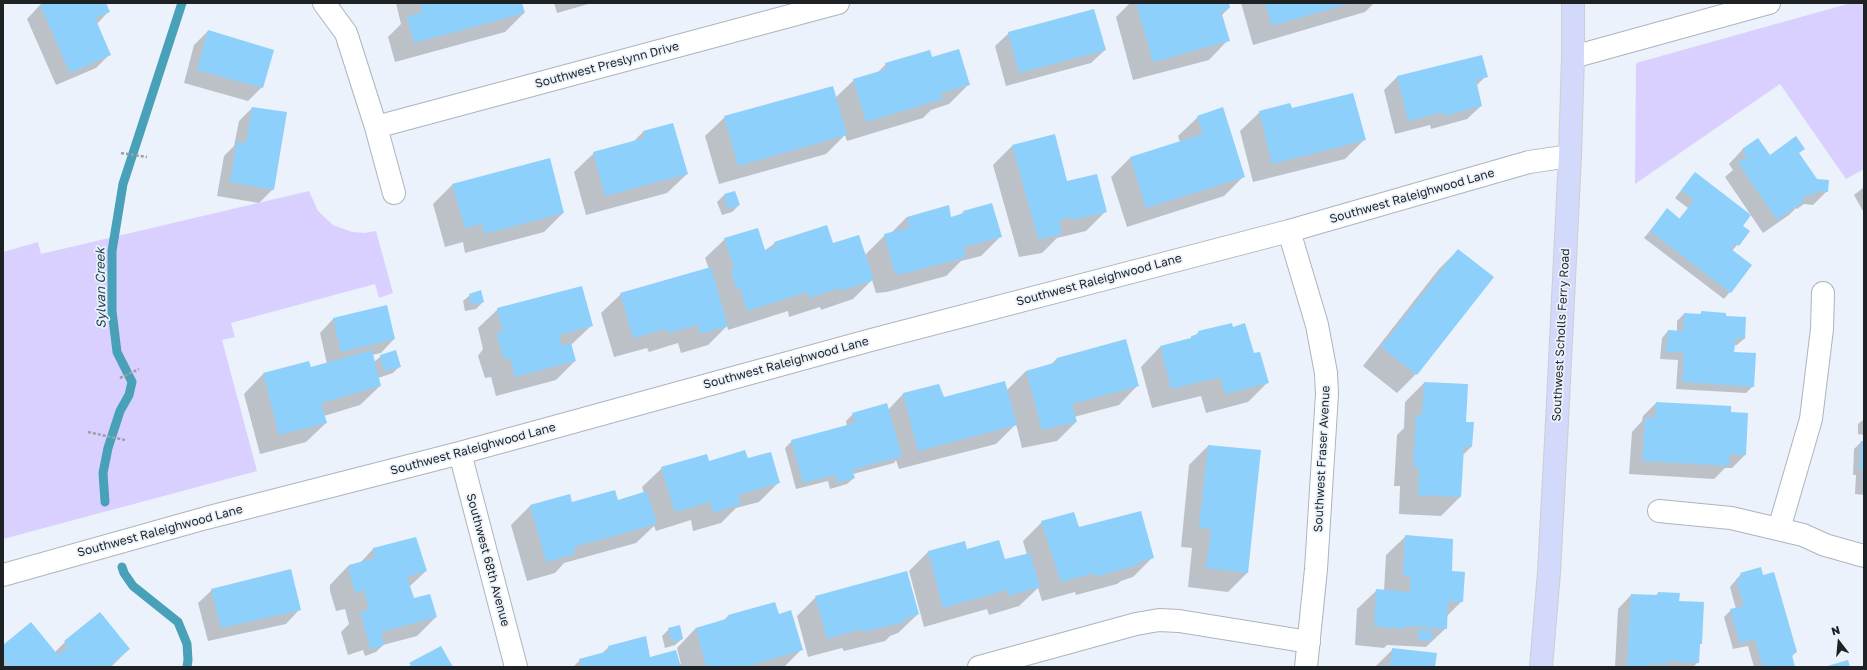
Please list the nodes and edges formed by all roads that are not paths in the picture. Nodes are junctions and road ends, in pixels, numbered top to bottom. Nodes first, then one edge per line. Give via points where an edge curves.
1 (324, 3) edge
2 (838, 3) edge
3 (1573, 3) edge
4 (1769, 3) edge
5 (1573, 57) junction
6 (376, 127) junction
7 (1570, 156) junction
8 (394, 193) dead end
9 (1290, 231) junction
10 (1823, 293) dead end
11 (460, 453) junction
12 (1659, 511) dead end
13 (1779, 529) junction
14 (1864, 556) edge
15 (3, 575) edge
16 (1309, 642) junction
17 (516, 667) edge
18 (979, 667) edge
19 (1306, 667) edge
20 (1541, 667) edge

1 - 6 street via 346,34
2 - 6 street, Southwest Preslynn Drive
3 - 5 main road, Southwest Scholls Ferry Road
4 - 5 street
5 - 7 main road, Southwest Scholls Ferry Road
6 - 8 street
7 - 9 street, Southwest Raleighwood Lane via 1529,162
7 - 20 main road, Southwest Scholls Ferry Road via 1549,564
9 - 11 street, Southwest Raleighwood Lane via 872,340
9 - 16 street, Southwest Fraser Avenue via 1317,324 1327,394
10 - 13 street via 1822,329 1811,419
11 - 15 street, Southwest Raleighwood Lane via 206,518
11 - 17 street, Southwest 68th Avenue
12 - 13 street via 1731,518
13 - 14 street
16 - 18 street via 1160,620 1136,624
16 - 19 street, Southwest Fraser Avenue

